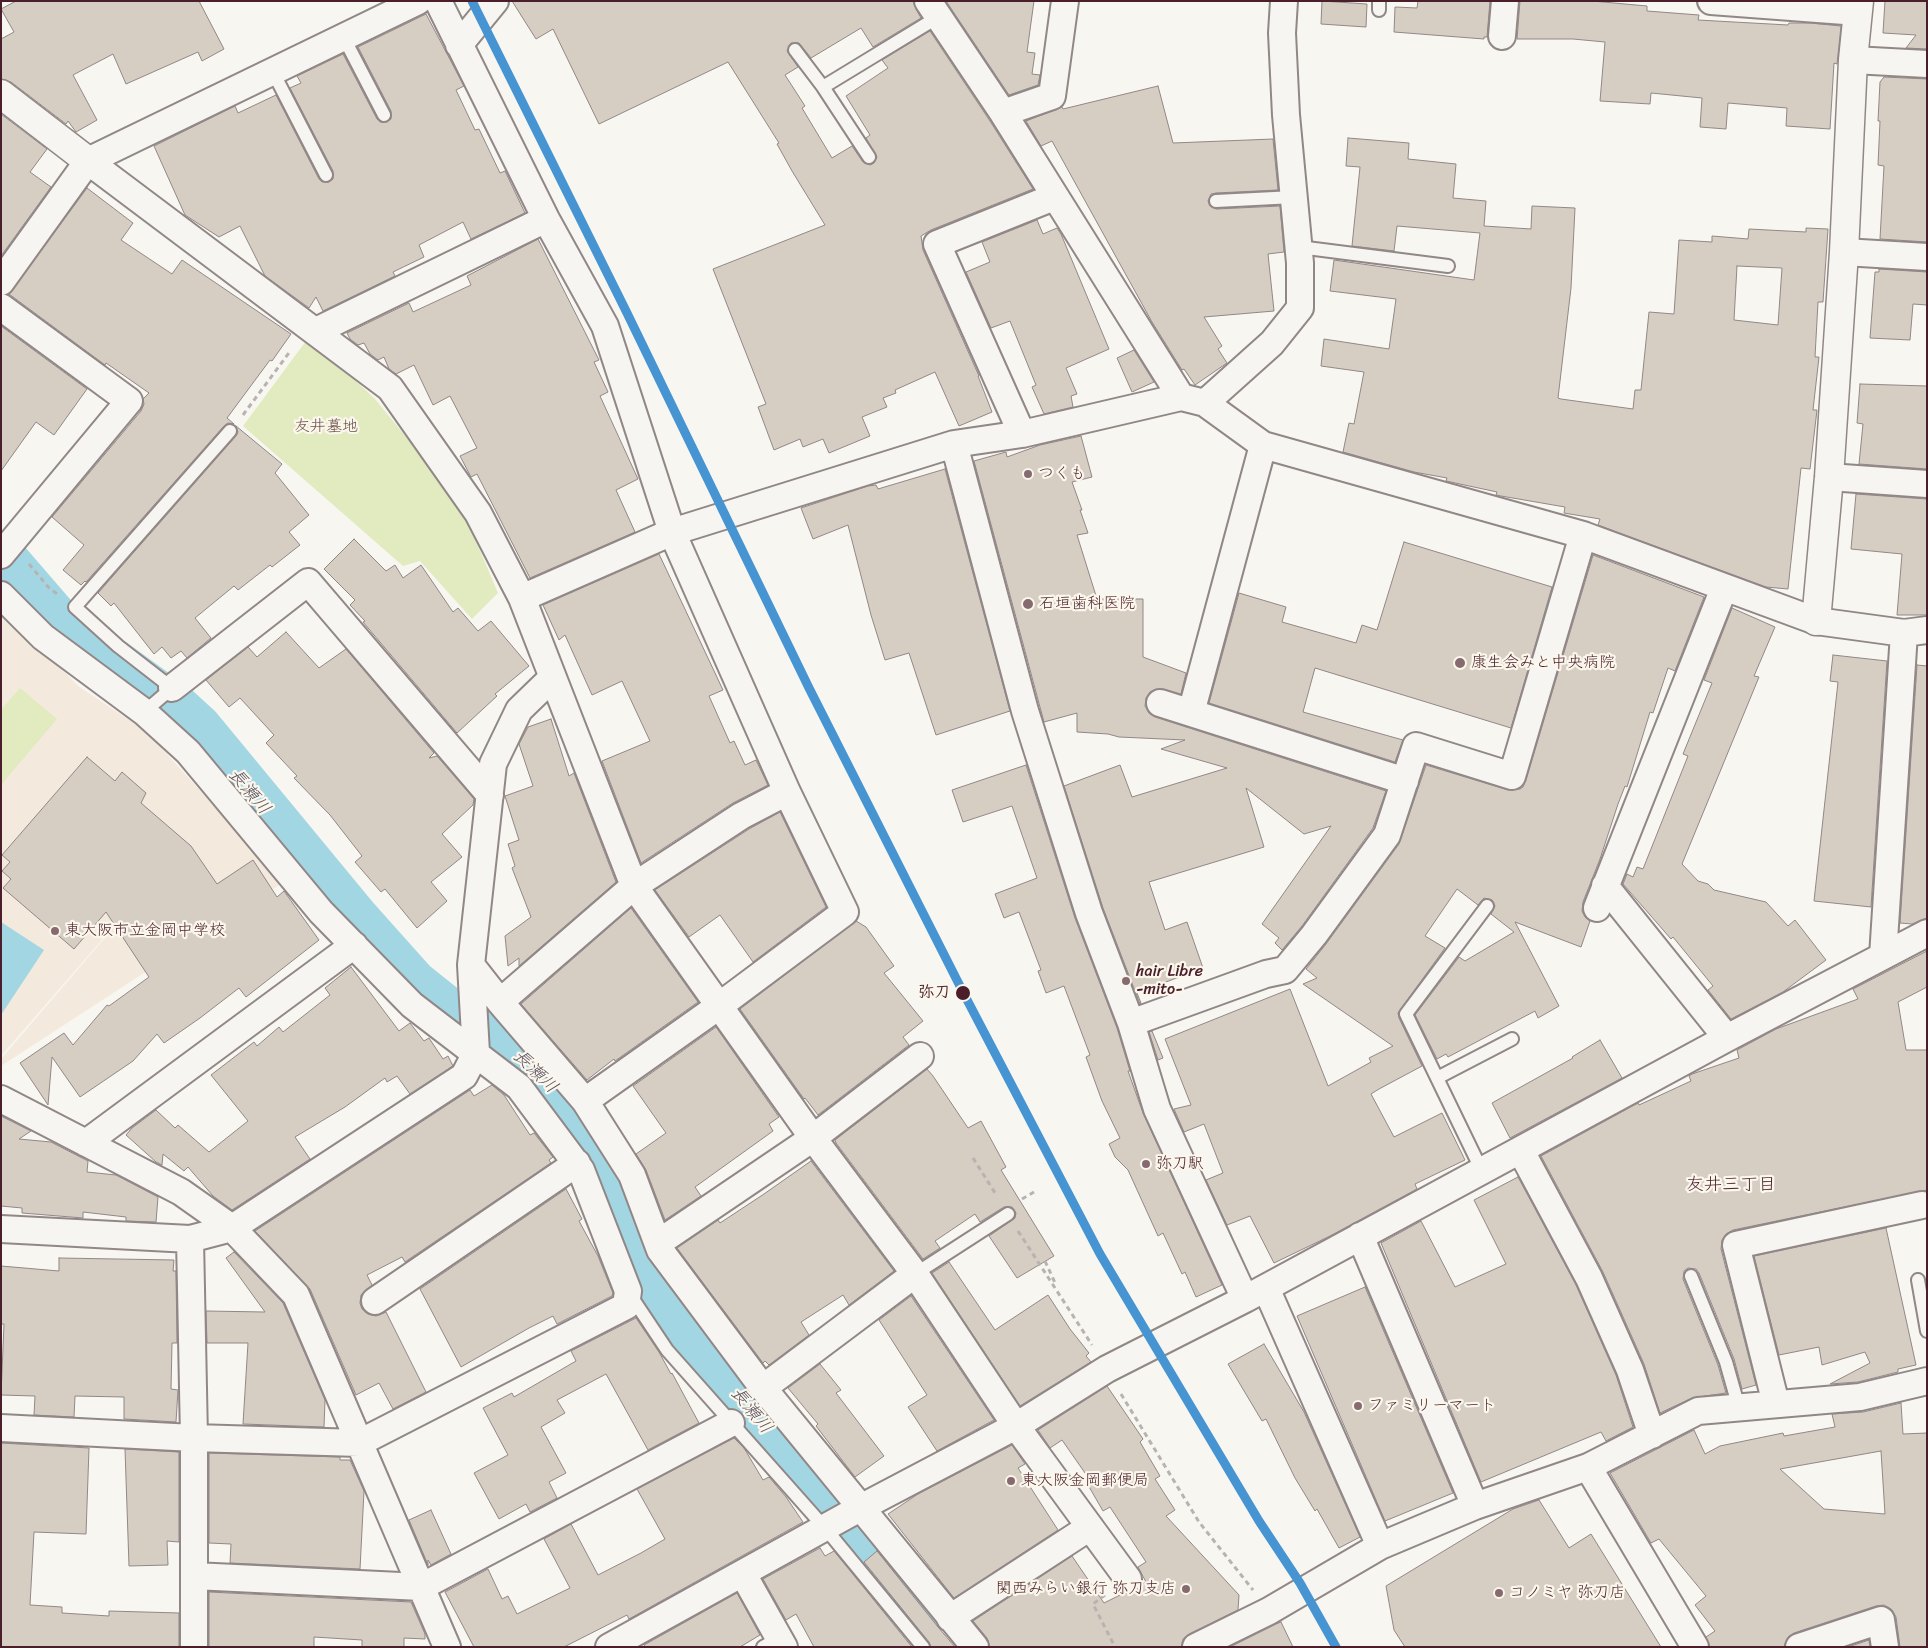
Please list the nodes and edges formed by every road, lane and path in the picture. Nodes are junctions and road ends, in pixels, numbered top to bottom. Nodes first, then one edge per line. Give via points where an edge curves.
1 (418, 1) edge
2 (438, 1) edge
3 (495, 1) edge
4 (1064, 1) edge
5 (1284, 1) edge
6 (1506, 1) edge
7 (1711, 1) edge
8 (1858, 6) edge
9 (933, 9) edge
10 (1502, 36) dead end
11 (344, 38) junction
12 (460, 45) junction
13 (795, 50) dead end
14 (1853, 60) junction
15 (1927, 64) edge
16 (273, 72) junction
17 (823, 87) junction
18 (1, 94) edge
19 (1002, 113) junction
20 (384, 115) dead end
21 (869, 157) dead end
22 (88, 161) junction
23 (326, 175) dead end
24 (1054, 196) junction
25 (1294, 197) junction
26 (1216, 201) dead end
27 (546, 219) junction
28 (1298, 246) junction
29 (1844, 252) junction
30 (1927, 257) edge
31 (1448, 266) dead end
32 (1, 282) edge
33 (1, 307) edge
34 (313, 329) junction
35 (1193, 400) junction
36 (230, 431) joint
37 (1022, 434) junction
38 (954, 444) junction
39 (1263, 445) junction
40 (1829, 477) junction
41 (1927, 484) edge
42 (672, 532) junction
43 (1583, 535) junction
44 (7, 548) edge
45 (1724, 588) junction
46 (1, 595) edge
47 (522, 598) junction
48 (76, 607) junction
49 (1816, 622) junction
50 (1915, 632) edge
51 (552, 678) junction
52 (160, 698) junction
53 (1160, 703) dead end
54 (1191, 713) junction
55 (1405, 781) junction
56 (787, 792) junction
57 (490, 794) junction
58 (634, 886) junction
59 (1487, 906) dead end
60 (1927, 933) edge
61 (354, 945) junction
62 (1884, 956) junction
63 (471, 964) junction
64 (500, 1002) junction
65 (719, 1006) junction
66 (1131, 1023) junction
67 (1727, 1038) junction
68 (1512, 1039) dead end
69 (476, 1053) junction
70 (920, 1056) dead end
71 (1437, 1078) junction
72 (1, 1099) edge
73 (585, 1101) junction
74 (813, 1138) junction
75 (86, 1143) junction
76 (1522, 1150) junction
77 (973, 1158) dead end
78 (576, 1163) junction
79 (1482, 1171) junction
80 (1034, 1192) dead end
81 (1019, 1201) dead end
82 (1922, 1205) dead end
83 (1008, 1214) junction
84 (232, 1228) junction
85 (1, 1229) edge
86 (1360, 1236) junction
87 (190, 1239) junction
88 (658, 1243) junction
89 (1045, 1261) dead end
90 (914, 1274) junction
91 (1691, 1276) dead end
92 (1918, 1280) dead end
93 (1058, 1290) junction
94 (628, 1291) junction
95 (1256, 1294) junction
96 (375, 1301) dead end
97 (1927, 1331) edge
98 (1107, 1369) junction
99 (1927, 1381) edge
100 (763, 1388) junction
101 (1776, 1404) junction
102 (1739, 1408) junction
103 (731, 1423) junction
104 (1016, 1426) junction
105 (1, 1428) edge
106 (1652, 1435) junction
107 (194, 1438) junction
108 (359, 1443) junction
109 (1588, 1467) junction
110 (1474, 1506) junction
111 (858, 1510) junction
112 (827, 1527) junction
113 (1090, 1527) junction
114 (1380, 1546) junction
115 (743, 1574) junction
116 (194, 1576) junction
117 (1128, 1579) joint
118 (421, 1587) junction
119 (1269, 1611) junction
120 (950, 1618) junction
121 (775, 1644) edge
122 (194, 1647) edge
123 (447, 1647) edge
124 (609, 1647) edge
125 (923, 1647) edge
126 (976, 1647) edge
127 (1115, 1647) edge
128 (1196, 1647) edge
129 (1695, 1647) edge
130 (1799, 1647) edge
131 (1885, 1647) edge

1 - 11 street
2 - 12 street
3 - 12 street
4 - 19 street via 1052,96
5 - 25 street via 1282,33 1286,114
6 - 10 street
7 - 8 street
8 - 14 street
9 - 17 lane
9 - 19 street
11 - 16 street
11 - 20 lane
12 - 27 street
13 - 17 lane
14 - 15 street
14 - 29 street
16 - 22 street
16 - 23 lane
17 - 21 lane
18 - 22 street
19 - 24 street
22 - 32 street
22 - 34 street
24 - 35 street
24 - 37 street via 937,244
25 - 26 lane
25 - 28 street
27 - 34 street
27 - 42 street via 605,326
28 - 31 lane
28 - 35 street via 1300,308 1272,343
29 - 30 street
29 - 40 street
33 - 44 street via 129,401
34 - 36 path
34 - 47 street via 390,388 478,513
35 - 37 street
35 - 39 street
36 - 48 lane
37 - 38 street
38 - 42 street
38 - 66 street via 1025,711 1089,913
39 - 43 street
39 - 54 street
40 - 41 street
40 - 49 street
42 - 47 street
42 - 56 street
43 - 45 street
43 - 55 street via 1512,776 1416,746
44 - 48 path via 50,589
45 - 49 street
45 - 67 street via 1601,897
46 - 52 street via 43,637
47 - 51 street
48 - 52 lane via 118,646
49 - 50 street
50 - 62 street
51 - 57 street via 519,710 493,764
51 - 58 street
52 - 57 street via 308,582
52 - 61 street via 188,752 321,912
53 - 54 street
54 - 55 street
55 - 66 street via 1387,835 1285,970
56 - 58 street via 741,816
56 - 65 street via 845,912
57 - 63 street
58 - 64 street
58 - 65 street
59 - 71 lane via 1406,1014
60 - 62 street
61 - 69 street via 412,1006
61 - 75 street
62 - 67 street
63 - 64 street
63 - 69 street
64 - 73 street
65 - 73 street
65 - 74 street
66 - 95 street via 1157,1109
67 - 76 street
68 - 71 lane
69 - 78 street via 519,1087
69 - 84 street via 464,1076
70 - 74 street
71 - 79 lane
72 - 75 street
73 - 88 street via 632,1175
74 - 88 street
74 - 90 street
75 - 84 street via 181,1192
76 - 79 street
76 - 106 street via 1589,1278 1630,1370
77 - 83 path
78 - 94 street
78 - 96 street
79 - 86 street
80 - 81 path
82 - 101 street via 1736,1245
83 - 90 lane
83 - 93 path
84 - 87 street
84 - 108 street via 296,1295
85 - 87 street
86 - 95 street
86 - 110 street
87 - 107 street
88 - 100 street
89 - 93 path
90 - 100 street
90 - 104 street
91 - 102 lane via 1726,1362
92 - 97 lane
93 - 98 path
94 - 103 lane via 667,1350
94 - 108 street via 626,1306
95 - 98 street
95 - 114 street
98 - 104 street
98 - 119 path via 1199,1522
99 - 101 street via 1860,1397
100 - 111 street
101 - 102 street
102 - 106 street via 1698,1411
103 - 112 lane
103 - 118 street
104 - 111 street
104 - 113 street
105 - 107 street
106 - 109 street
107 - 108 street
107 - 116 street
108 - 118 street
109 - 110 street
109 - 129 street
110 - 114 street
111 - 112 street
111 - 120 street
112 - 115 street
112 - 125 lane
113 - 117 street
113 - 120 street
114 - 119 street
115 - 121 street
115 - 124 street
116 - 118 street
116 - 122 street
117 - 127 path via 1093,1604
118 - 123 street
119 - 128 street
120 - 126 street
130 - 131 street via 1881,1620

